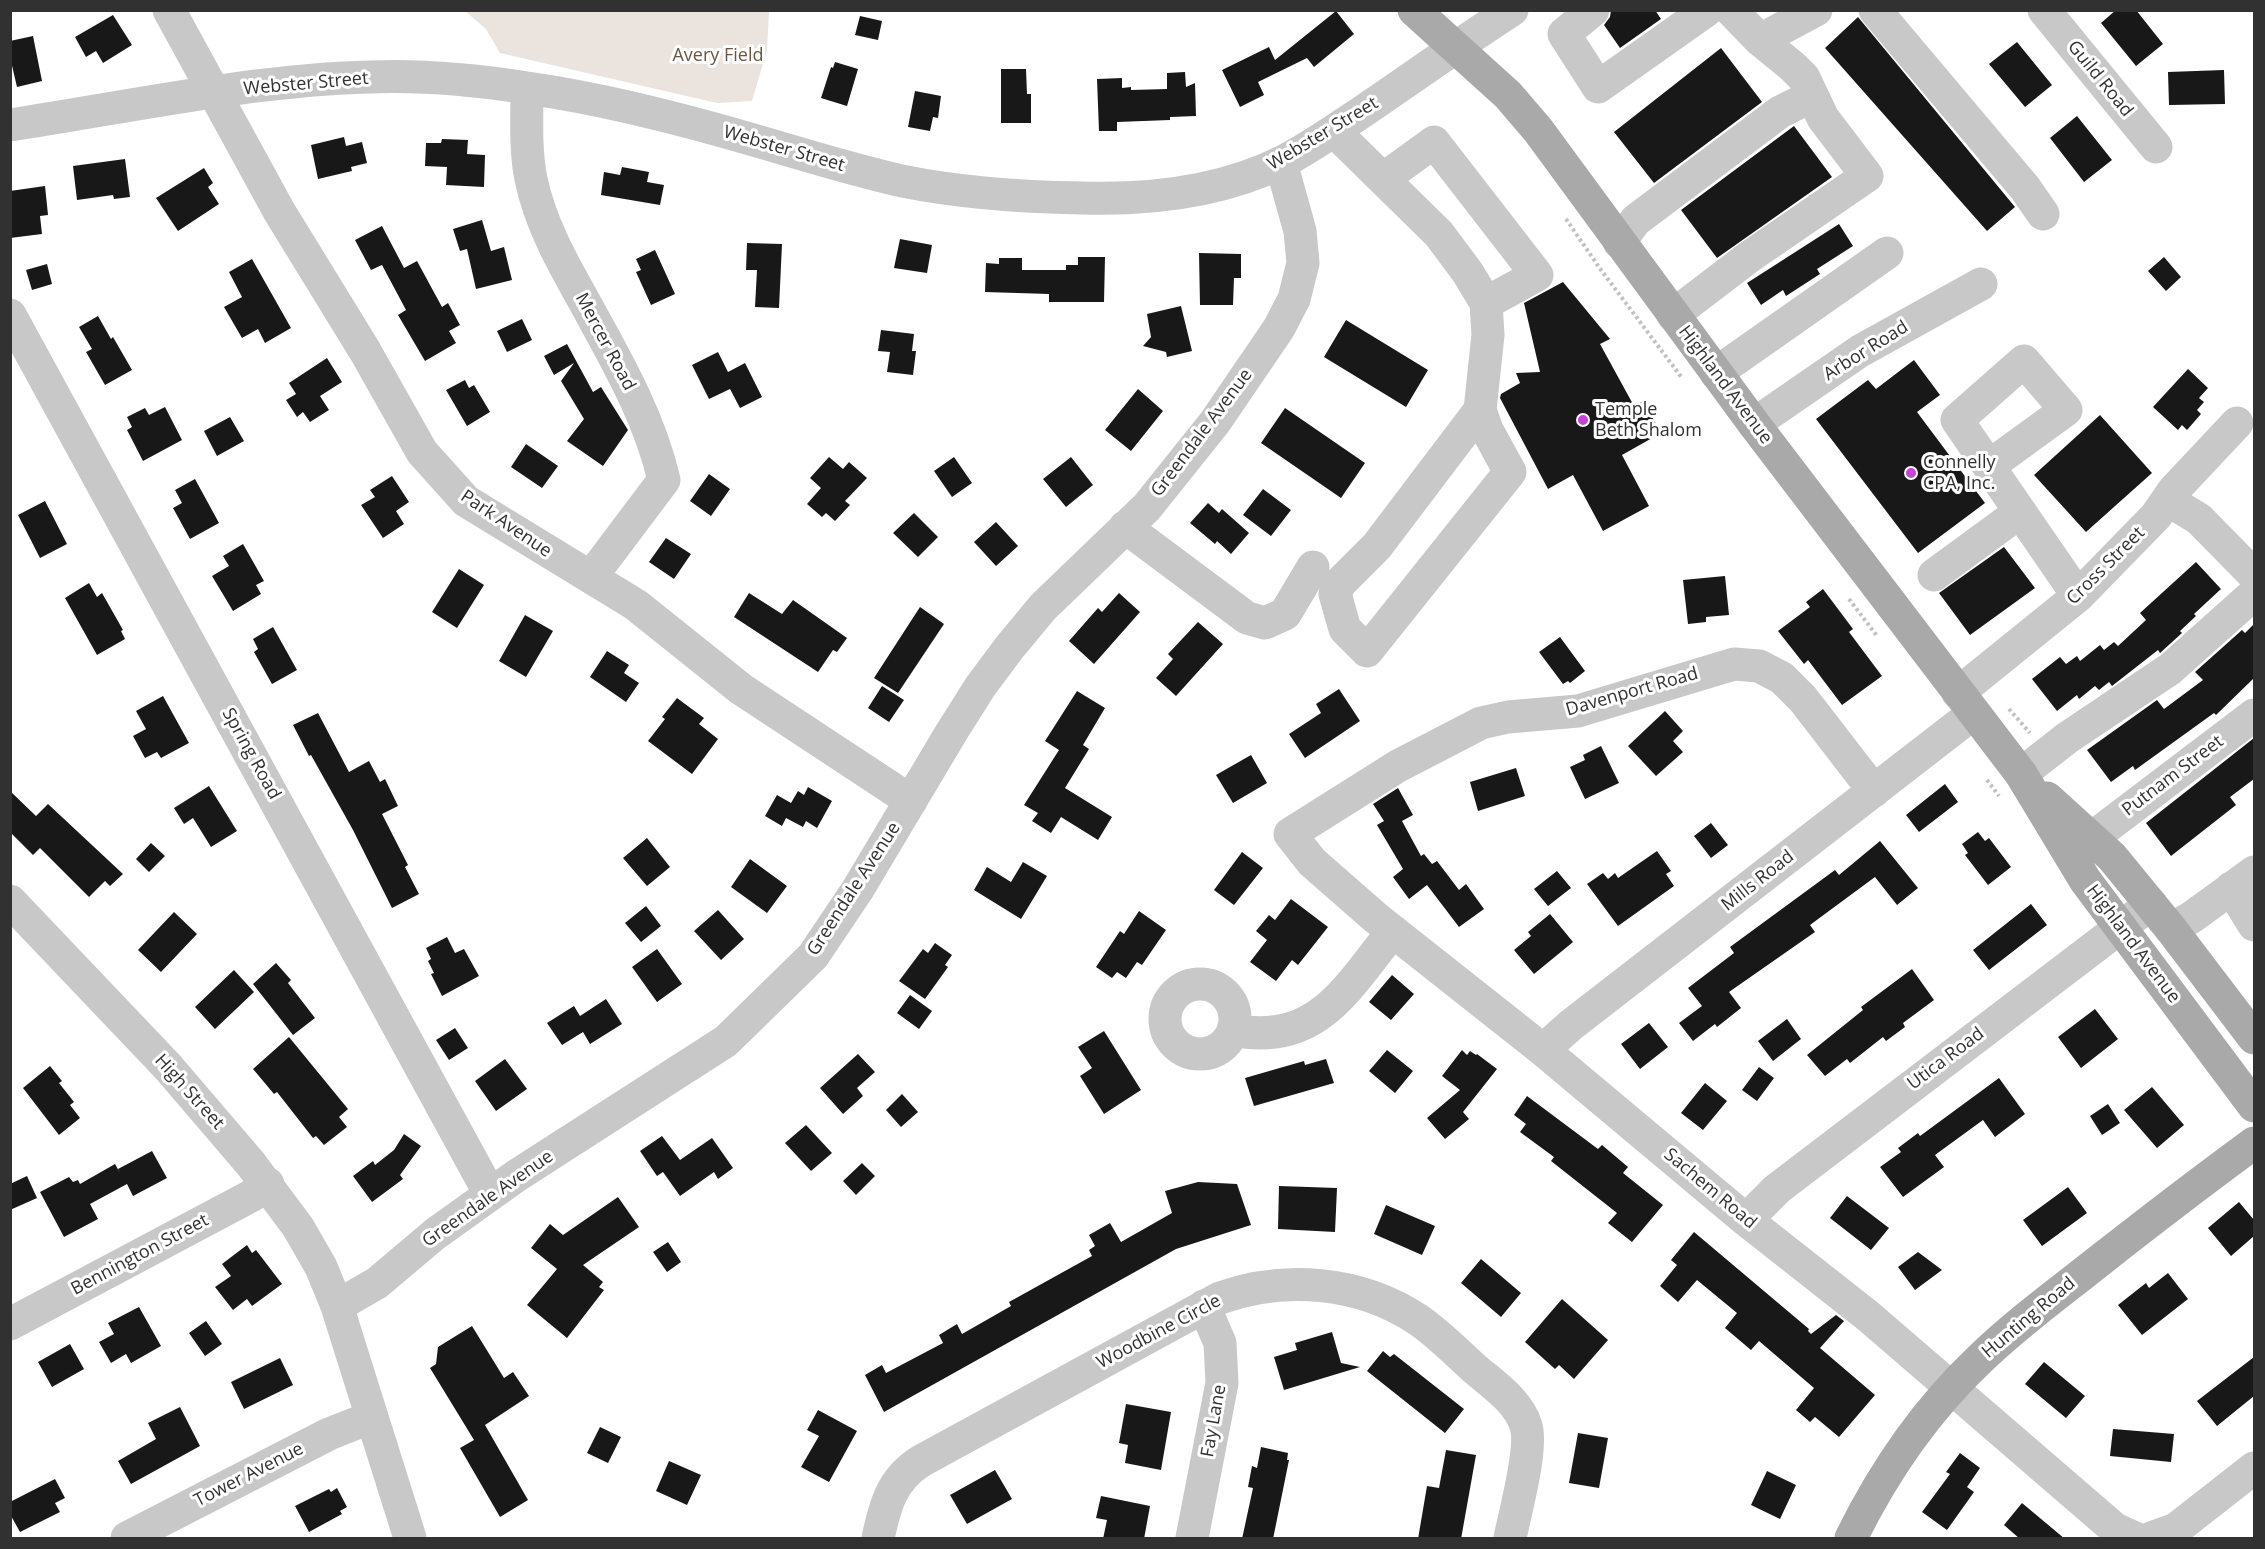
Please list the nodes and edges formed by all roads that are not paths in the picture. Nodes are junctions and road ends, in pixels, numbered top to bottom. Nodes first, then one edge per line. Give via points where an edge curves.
1 (170, 10) edge
2 (1414, 10) edge
3 (1473, 10) edge
4 (1512, 10) edge
5 (1593, 10) edge
6 (1816, 10) edge
7 (1875, 10) edge
8 (2044, 10) edge
9 (1712, 11) edge
10 (1760, 40) junction
11 (1456, 48) junction
12 (527, 88) junction
13 (215, 93) junction
14 (1812, 96) junction
15 (10, 125) edge
16 (1334, 130) junction
17 (2156, 147) dead end
18 (1281, 162) junction
19 (1383, 179) junction
20 (2043, 214) dead end
21 (1619, 242) junction
22 (1887, 253) dead end
23 (1981, 284) dead end
24 (1486, 303) junction
25 (10, 315) edge
26 (1673, 315) junction
27 (1716, 373) junction
28 (1480, 410) junction
29 (2237, 423) dead end
30 (1754, 424) junction
31 (1989, 466) dead end
32 (2168, 500) junction
33 (2020, 512) junction
34 (1125, 527) junction
35 (1316, 568) junction
36 (1934, 574) dead end
37 (2254, 575) edge
38 (591, 577) junction
39 (2254, 594) edge
40 (2078, 596) junction
41 (1966, 703) junction
42 (2254, 715) edge
43 (2022, 774) junction
44 (1874, 791) junction
45 (911, 801) junction
46 (1290, 834) joint
47 (2092, 838) junction
48 (2243, 880) edge
49 (10, 901) edge
50 (2151, 904) junction
51 (2254, 925) edge
52 (2120, 927) junction
53 (2171, 929) junction
54 (1393, 932) junction
55 (1233, 1030) dead end
56 (2254, 1038) edge
57 (1543, 1050) junction
58 (2254, 1106) edge
59 (2254, 1143) edge
60 (268, 1184) junction
61 (490, 1194) junction
62 (1746, 1220) junction
63 (337, 1306) junction
64 (1204, 1306) junction
65 (10, 1324) edge
66 (1952, 1389) junction
67 (372, 1417) junction
68 (2254, 1468) edge
69 (127, 1539) edge
70 (410, 1539) edge
71 (879, 1539) edge
72 (1192, 1539) edge
73 (1510, 1539) edge
74 (1851, 1539) edge
75 (2135, 1539) edge
76 (2151, 1539) edge

1 - 13 street, Park Avenue
2 - 11 main road, Highland Avenue
3 - 11 street
4 - 11 street, Webster Street
5 - 9 street via 1564,34 1599,87
6 - 10 street
7 - 20 street
8 - 17 street, Guild Road
9 - 10 street
10 - 14 street via 1798,72
11 - 16 street, Webster Street
11 - 21 main road, Highland Avenue via 1508,94
12 - 13 street, Webster Street via 371,77
12 - 18 street, Webster Street via 665,116 902,181 998,194 1106,199 1176,193 1228,182
12 - 38 street, Mercer Road via 531,179 553,244 642,412 664,480
13 - 15 street, Webster Street
13 - 38 street, Park Avenue via 279,211 422,452 466,501
14 - 21 street via 1780,112 1636,220
14 - 26 street via 1823,118 1867,176
16 - 18 street, Webster Street
16 - 19 street
18 - 34 street, Greendale Avenue via 1300,231 1303,263 1294,299 1279,328 1215,422 1147,507
19 - 24 street via 1439,234
19 - 24 street via 1434,142 1537,275
21 - 26 main road, Highland Avenue
22 - 27 street
23 - 30 street, Arbor Road via 1860,351
24 - 28 street via 1488,335
25 - 61 street, Spring Road
26 - 27 main road, Highland Avenue
27 - 30 main road, Highland Avenue
28 - 35 street via 1377,546
28 - 35 street via 1510,472 1367,651 1345,629 1335,594
29 - 32 street, Cross Street
30 - 41 main road, Highland Avenue
31 - 33 street
32 - 37 street via 2199,519
32 - 40 street, Cross Street
33 - 36 street
33 - 40 street
34 - 35 street via 1247,618 1265,623 1285,614
34 - 45 street, Greendale Avenue via 1043,607 1009,648 968,705
38 - 45 street, Park Avenue via 636,605 741,689
39 - 43 street via 2170,669 2067,738
40 - 41 street, Cross Street
41 - 43 main road, Highland Avenue
41 - 44 street, Mills Road
42 - 47 street, Putnam Street
43 - 47 main road, Highland Avenue
43 - 52 main road, Highland Avenue via 2085,880
44 - 46 street, Davenport Road via 1788,682 1760,666 1734,664 1586,709 1481,723 1398,766
44 - 57 street, Mills Road
45 - 61 street, Greendale Avenue via 813,956 726,1041
46 - 54 street, Sachem Road via 1312,862
47 - 50 main road, Highland Avenue
48 - 51 street
48 - 53 street
49 - 60 street, High Street via 168,1067
50 - 52 street, Utica Road
50 - 53 main road, Highland Avenue
52 - 58 main road, Highland Avenue
52 - 62 street, Utica Road via 1777,1189
53 - 56 main road, Highland Avenue
54 - 55 street via 1319,1016 1268,1033
54 - 57 street, Sachem Road
57 - 62 street, Sachem Road
59 - 66 main road, Hunting Road via 2032,1314
60 - 63 street, High Street via 310,1246
60 - 65 street, Bennington Street
61 - 63 street, Greendale Avenue via 377,1283
62 - 66 street, Sachem Road via 1868,1316
63 - 67 street
64 - 71 street, Woodbine Circle via 910,1468 886,1503
64 - 72 street, Fay Lane via 1220,1343 1222,1383
64 - 73 street, Woodbine Circle via 1251,1289 1316,1284 1368,1295 1418,1320 1511,1400 1526,1426 1528,1445
66 - 74 main road, Hunting Road via 1896,1461
66 - 75 street, Sachem Road via 2115,1529
67 - 69 street, Tower Avenue via 329,1434
67 - 70 street
68 - 76 street via 2176,1529

